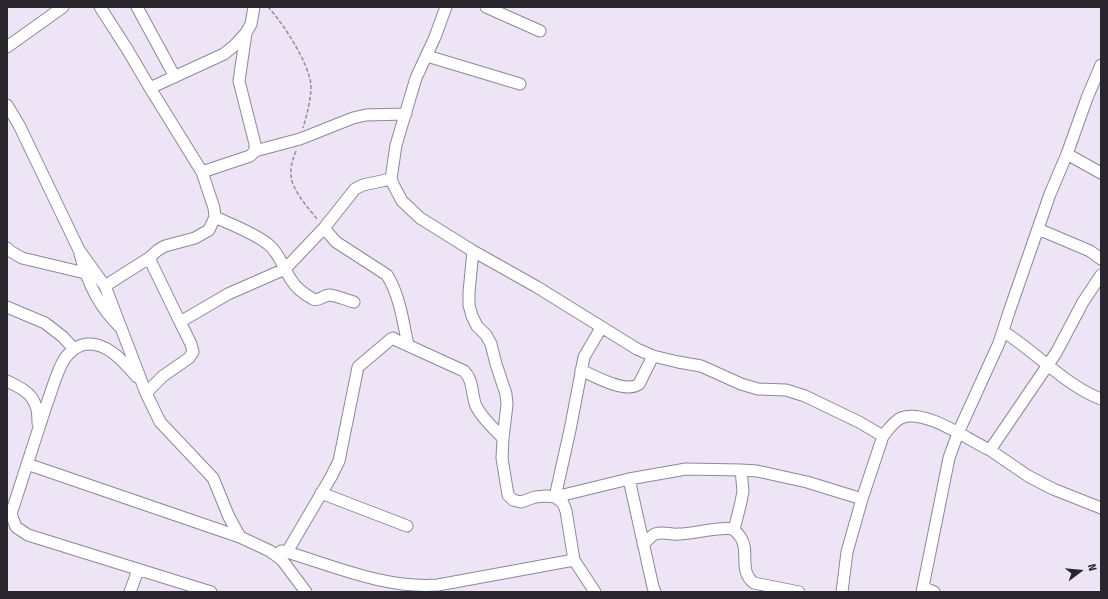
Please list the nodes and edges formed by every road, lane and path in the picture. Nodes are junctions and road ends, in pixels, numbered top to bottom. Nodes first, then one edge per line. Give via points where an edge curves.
1 (63, 7) edge
2 (100, 7) edge
3 (137, 7) edge
4 (254, 7) edge
5 (268, 7) edge
6 (446, 7) edge
7 (486, 7) edge
8 (540, 31) dead end
9 (246, 33) junction
10 (7, 47) edge
11 (427, 56) junction
12 (1101, 65) edge
13 (175, 78) junction
14 (520, 84) dead end
15 (150, 88) junction
16 (7, 105) edge
17 (406, 114) junction
18 (300, 139) junction
19 (255, 151) junction
20 (1067, 154) junction
21 (202, 172) junction
22 (1101, 173) edge
23 (391, 179) junction
24 (215, 217) junction
25 (324, 228) junction
26 (1038, 229) junction
27 (7, 248) edge
28 (79, 250) junction
29 (474, 251) junction
30 (149, 258) junction
31 (1101, 259) edge
32 (285, 269) junction
33 (84, 273) junction
34 (1101, 275) edge
35 (105, 286) junction
36 (354, 302) dead end
37 (7, 307) edge
38 (180, 322) junction
39 (601, 328) junction
40 (123, 330) junction
41 (1004, 332) junction
42 (408, 345) junction
43 (74, 349) junction
44 (653, 356) junction
45 (1048, 364) junction
46 (581, 370) junction
47 (7, 381) edge
48 (142, 381) junction
49 (146, 393) junction
50 (1101, 399) edge
51 (39, 428) junction
52 (958, 433) junction
53 (883, 436) junction
54 (502, 438) junction
55 (990, 450) junction
56 (27, 464) junction
57 (741, 470) junction
58 (629, 479) junction
59 (321, 494) junction
60 (555, 497) junction
61 (862, 499) junction
62 (1101, 508) edge
63 (407, 526) dead end
64 (734, 530) junction
65 (240, 537) junction
66 (643, 544) junction
67 (270, 551) junction
68 (287, 552) junction
69 (574, 560) junction
70 (138, 570) junction
71 (442, 588) edge
72 (927, 590) edge
73 (130, 592) edge
74 (211, 592) edge
75 (306, 592) edge
76 (595, 592) edge
77 (655, 592) edge
78 (799, 592) edge
79 (842, 592) edge

1 - 10 street
2 - 15 street
3 - 13 street
4 - 9 street via 251,24
5 - 18 path via 276,15 305,62 311,85 309,105
6 - 11 street
7 - 8 street
9 - 13 street via 224,54
9 - 19 street via 239,81
11 - 14 street
11 - 17 street via 416,78
12 - 20 street
13 - 15 street
15 - 21 street
16 - 28 street
17 - 18 street via 366,114
17 - 23 street via 396,145
18 - 19 street
18 - 25 path via 291,164 290,177 298,193
19 - 21 street via 250,156
20 - 22 street
20 - 26 street
21 - 24 street
23 - 25 street via 355,189
23 - 29 street via 402,201 420,218
24 - 30 street via 209,230 195,238 165,246
24 - 32 street via 269,245
25 - 32 street
25 - 42 street via 336,242 387,276 396,296
26 - 31 street
26 - 41 street
27 - 33 street via 22,258
28 - 33 street
28 - 35 street
29 - 39 street
29 - 54 street via 469,305 475,321 491,344 506,394
30 - 35 street
30 - 38 street
32 - 36 street via 295,286 315,300 330,295
32 - 38 street via 228,294
33 - 40 street via 97,300
34 - 45 street
35 - 40 street
37 - 43 street via 45,323
38 - 49 street via 191,344 192,352 189,358 163,376
39 - 44 street
39 - 46 street via 584,357
40 - 48 street
41 - 45 street
41 - 52 street
42 - 54 street via 464,371 469,376 473,397 481,414
42 - 59 street via 393,338 358,367 339,461
43 - 48 street via 89,344 109,349
43 - 51 street via 58,374
44 - 46 street via 639,384 631,388 616,385
44 - 53 street via 701,366 758,389 786,390 805,396
45 - 50 street via 1075,386
45 - 55 street
46 - 60 street
47 - 51 street via 19,387 35,403
48 - 49 street
49 - 65 street via 160,422 213,478
51 - 56 street
52 - 53 street via 926,418 914,416 900,418
52 - 55 street
52 - 72 street via 949,458
53 - 61 street
54 - 60 street via 502,458 508,495 513,500 521,502 535,497
55 - 62 street via 1028,476
56 - 65 street
56 - 70 street via 11,514 16,527 28,535
57 - 58 street via 686,469
57 - 61 street via 807,482
57 - 64 street via 741,502
58 - 60 street
58 - 66 street
59 - 63 street
59 - 68 street
60 - 69 street via 566,511
61 - 79 street via 847,552
64 - 66 street via 679,534 663,532 654,534
64 - 78 street via 744,545 748,579 754,583
65 - 67 street
66 - 77 street
67 - 68 street
67 - 75 street via 282,560
68 - 71 street via 377,580
69 - 71 street
69 - 76 street
70 - 73 street
70 - 74 street

